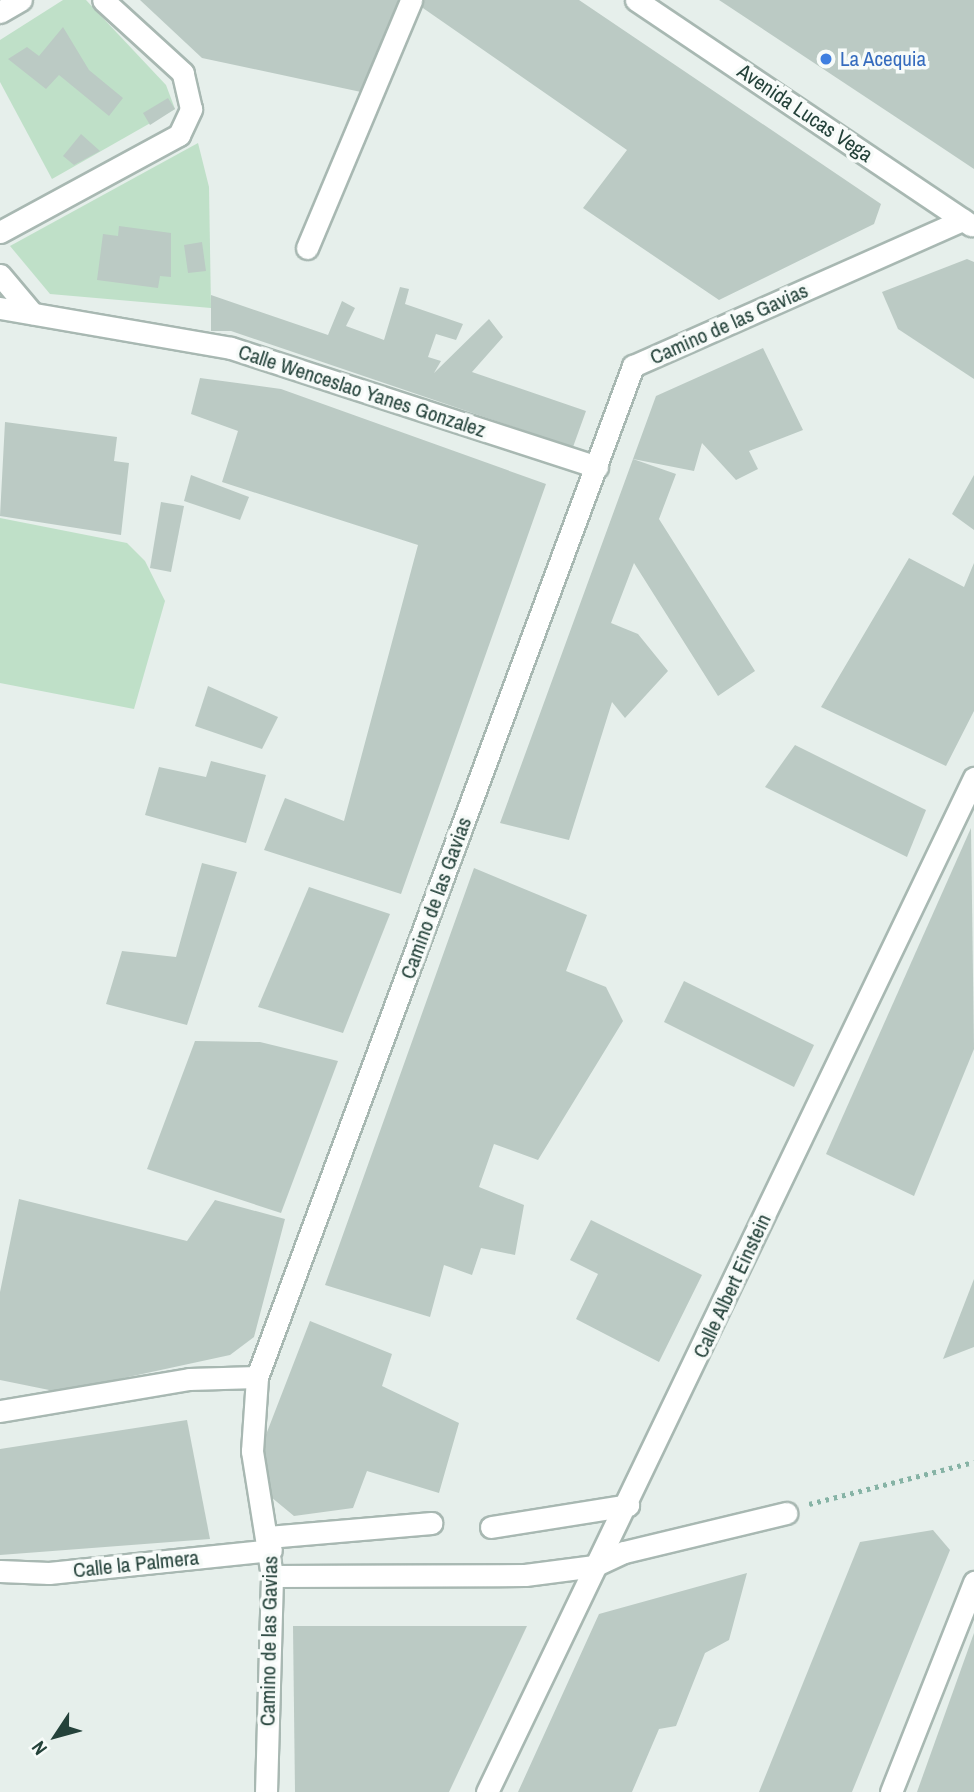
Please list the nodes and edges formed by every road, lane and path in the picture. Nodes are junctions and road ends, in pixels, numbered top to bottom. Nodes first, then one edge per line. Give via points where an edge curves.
1 (21, 0) edge
2 (103, 0) edge
3 (411, 0) edge
4 (636, 0) edge
5 (0, 12) edge
6 (968, 223) edge
7 (0, 232) edge
8 (307, 248) dead end
9 (0, 275) edge
10 (0, 308) edge
11 (32, 313) junction
12 (597, 467) junction
13 (974, 778) edge
14 (257, 1377) junction
15 (0, 1411) edge
16 (974, 1462) edge
17 (628, 1505) junction
18 (786, 1513) joint
19 (431, 1523) dead end
20 (491, 1527) dead end
21 (270, 1543) junction
22 (594, 1566) junction
23 (0, 1572) edge
24 (272, 1576) junction
25 (974, 1582) edge
26 (266, 1792) edge
27 (487, 1792) edge
28 (891, 1792) edge

1 - 5 street
2 - 7 street via 183,73 191,109 179,135
3 - 8 street
4 - 6 street, Avenida Lucas Vega
6 - 12 street, Camino de las Gavias via 633,366
9 - 11 street
10 - 11 street, Calle Wenceslao Yanes Gonzalez
11 - 12 street, Calle Wenceslao Yanes Gonzalez via 231,348 310,369
12 - 14 street, Camino de las Gavias
13 - 17 street, Calle Albert Einstein
14 - 15 street via 189,1379
14 - 21 street, Camino de las Gavias via 251,1451
16 - 18 path via 827,1496
17 - 20 street
17 - 22 street, Calle Albert Einstein
18 - 22 street via 624,1552
19 - 21 street, Calle la Palmera
21 - 23 street, Calle la Palmera via 49,1573
21 - 24 street, Camino de las Gavias
22 - 24 street via 524,1575
22 - 27 street, Calle Albert Einstein
24 - 26 street, Camino de las Gavias
25 - 28 street

